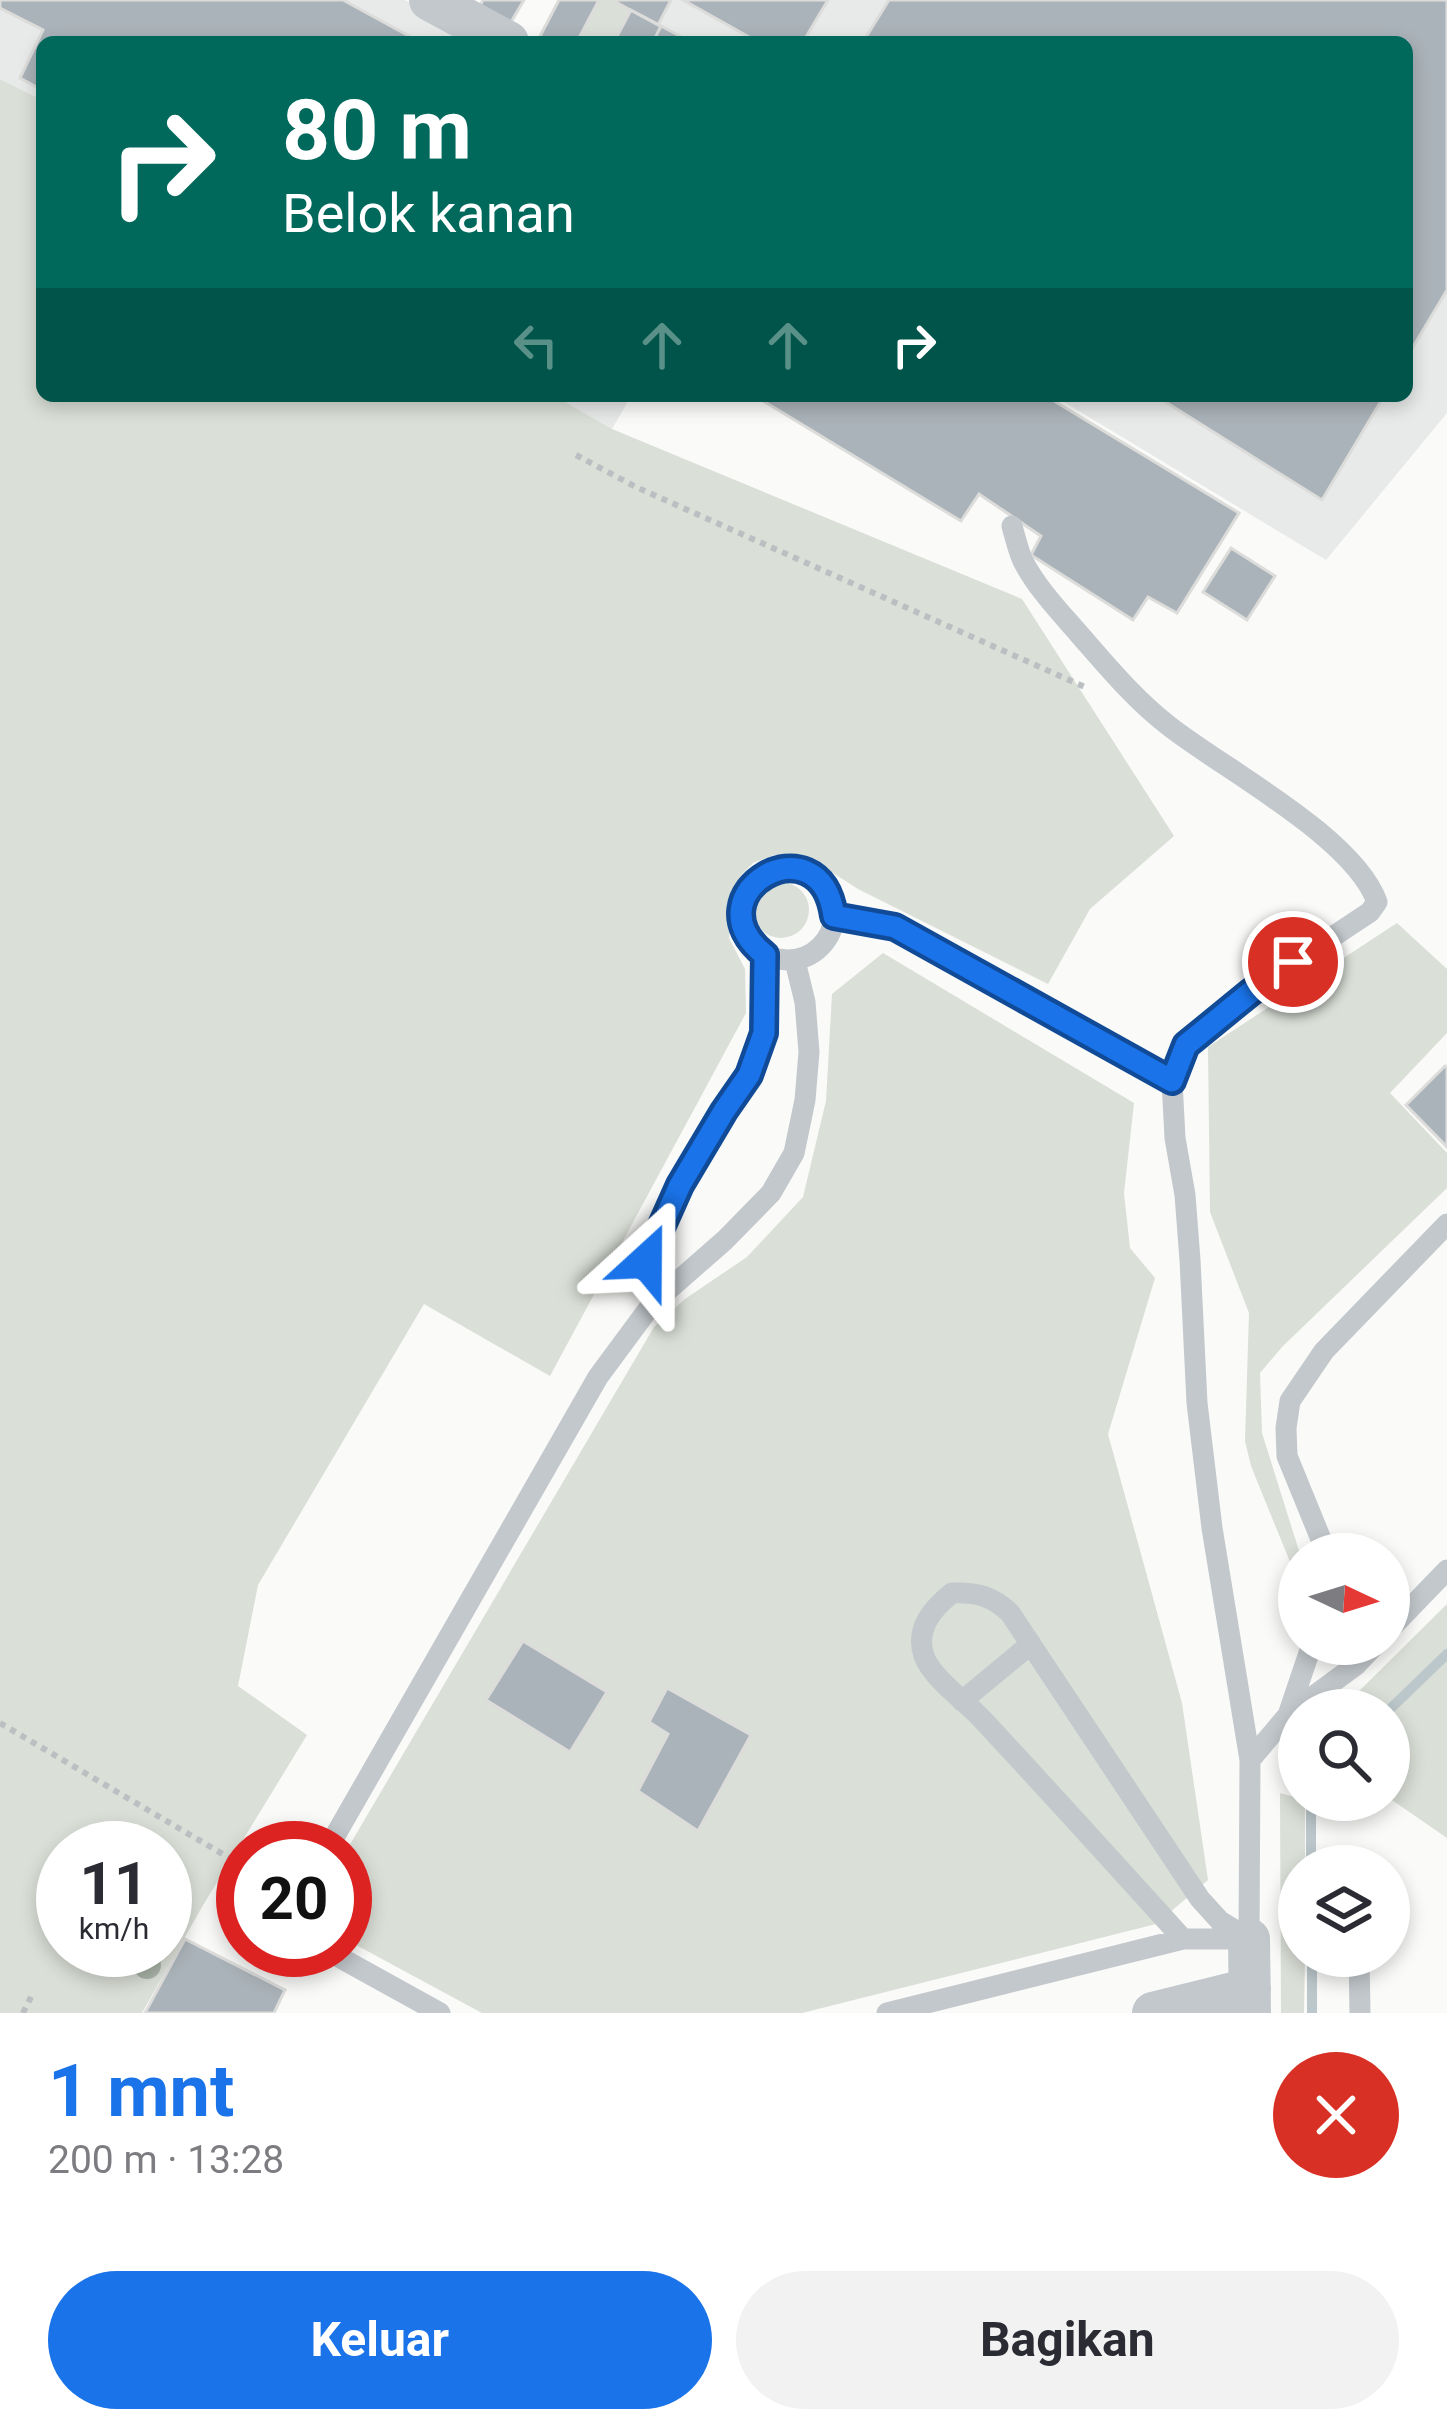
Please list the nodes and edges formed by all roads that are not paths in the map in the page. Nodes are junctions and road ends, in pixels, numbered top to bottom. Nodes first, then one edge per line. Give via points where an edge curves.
1 (430, 0) edge
2 (497, 36) edge
3 (1012, 526) dead end
4 (834, 916) junction
5 (765, 955) junction
6 (795, 961) junction
7 (1172, 1081) junction
8 (1447, 1224) edge
9 (652, 1304) junction
10 (1319, 1533) edge
11 (1447, 1570) edge
12 (1410, 1608) edge
13 (1031, 1644) junction
14 (1356, 1665) edge
15 (1323, 1689) edge
16 (962, 1701) junction
17 (1278, 1727) edge
18 (1250, 1760) junction
19 (343, 1821) edge
20 (1183, 1939) junction
21 (1250, 1939) junction
22 (372, 1975) edge
23 (1359, 1977) edge
24 (1250, 2001) edge
25 (440, 2013) edge
26 (887, 2013) edge
27 (1153, 2013) edge
28 (1360, 2013) edge

1 - 2 street
3 - 7 lane via 1048,599 1112,672 1167,725 1358,867 1377,902 1186,1045
4 - 5 lane via 826,887 801,870 758,878 741,918
4 - 6 lane via 823,945
4 - 7 lane via 895,927
5 - 6 lane
5 - 9 lane via 764,1033 749,1075 651,1247
6 - 9 lane via 809,1052 794,1153 771,1193
7 - 18 lane via 1197,1403
8 - 10 lane via 1324,1351 1290,1401 1287,1456
9 - 19 lane via 598,1377
11 - 12 lane
13 - 16 lane
13 - 16 lane via 996,1600 952,1593 929,1615 923,1653
13 - 21 lane via 1200,1899
14 - 15 lane
16 - 20 lane
17 - 18 lane
18 - 21 lane
20 - 21 lane
20 - 26 lane
21 - 24 street
22 - 25 lane
23 - 28 lane
24 - 27 street

